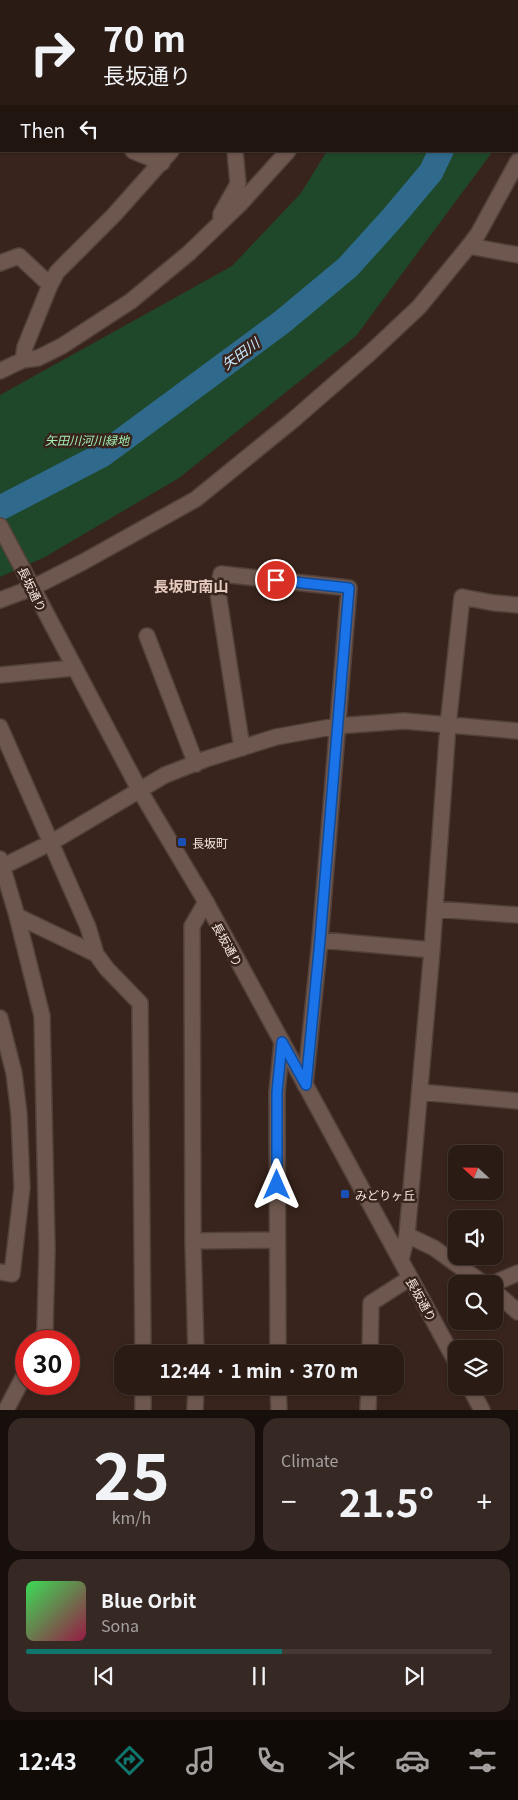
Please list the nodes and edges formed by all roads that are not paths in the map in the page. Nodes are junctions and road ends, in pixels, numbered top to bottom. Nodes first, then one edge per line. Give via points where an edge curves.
1 (138, 152) edge
2 (235, 152) edge
3 (287, 152) edge
4 (166, 157) edge
5 (518, 161) edge
6 (221, 222) junction
7 (470, 246) junction
8 (518, 255) edge
9 (0, 262) edge
10 (50, 285) junction
11 (23, 360) junction
12 (0, 371) edge
13 (0, 526) edge
14 (32, 588) junction
15 (0, 600) edge
16 (518, 605) edge
17 (147, 636) dead end
18 (74, 668) junction
19 (0, 675) edge
20 (448, 725) junction
21 (337, 726) junction
22 (0, 727) edge
23 (518, 731) edge
24 (242, 748) junction
25 (196, 764) junction
26 (140, 791) junction
27 (52, 842) junction
28 (1, 865) edge
29 (206, 902) junction
30 (435, 909) junction
31 (518, 915) edge
32 (17, 916) junction
33 (320, 940) junction
34 (432, 950) junction
35 (96, 954) junction
36 (0, 1018) edge
37 (282, 1042) junction
38 (306, 1085) junction
39 (420, 1092) junction
40 (518, 1101) edge
41 (407, 1236) junction
42 (277, 1240) junction
43 (193, 1241) junction
44 (401, 1260) junction
45 (0, 1272) edge
46 (518, 1273) edge
47 (472, 1275) edge
48 (410, 1278) junction
49 (503, 1279) edge
50 (503, 1300) edge
51 (518, 1312) edge
52 (45, 1330) edge
53 (143, 1345) edge
54 (196, 1345) edge
55 (278, 1345) edge
56 (370, 1345) edge
57 (448, 1347) edge
58 (15, 1393) edge
59 (143, 1395) edge
60 (196, 1395) edge
61 (278, 1395) edge
62 (369, 1395) edge
63 (474, 1395) edge
64 (6, 1410) edge
65 (143, 1410) edge
66 (195, 1410) edge
67 (279, 1410) edge
68 (368, 1410) edge
69 (482, 1410) edge

1 - 4 street
2 - 6 street via 238,184 221,214
3 - 6 street
4 - 10 street via 57,272
5 - 7 street
6 - 11 street via 131,301 62,346 38,358
7 - 8 street
7 - 14 street via 419,306 370,353 196,498
9 - 10 street via 19,256
10 - 11 street via 25,347
11 - 12 street
13 - 14 street, 長坂通り
14 - 15 street
14 - 18 street, 長坂通り
16 - 20 street via 462,597
17 - 25 street
18 - 19 street
18 - 26 street, 長坂通り
20 - 21 street via 404,721
20 - 23 street
20 - 30 street
21 - 24 street via 276,737
21 - 24 street via 349,588 221,574 218,593
21 - 33 street
22 - 27 street
24 - 25 street
25 - 26 street via 165,775
26 - 27 street
26 - 29 street, 長坂通り
27 - 28 street
27 - 35 street
28 - 32 street
29 - 37 street, 長坂通り
29 - 43 street via 192,926
30 - 31 street
30 - 34 street
32 - 35 street
32 - 52 street via 42,1016 47,1249
33 - 34 street
33 - 38 street
34 - 39 street
35 - 53 street via 140,1003
36 - 45 street via 14,1073 22,1188 12,1274
37 - 38 street, 長坂通り
37 - 42 street via 277,1092
38 - 44 street, 長坂通り
39 - 40 street
39 - 41 street
41 - 44 street
41 - 47 street via 434,1248
42 - 43 street
42 - 55 street
43 - 54 street
44 - 48 street, 長坂通り
46 - 49 street
48 - 56 street via 371,1303
48 - 57 street, 長坂通り
50 - 51 street
58 - 64 street
59 - 65 street
60 - 66 street
61 - 67 street
62 - 68 street
63 - 69 street

